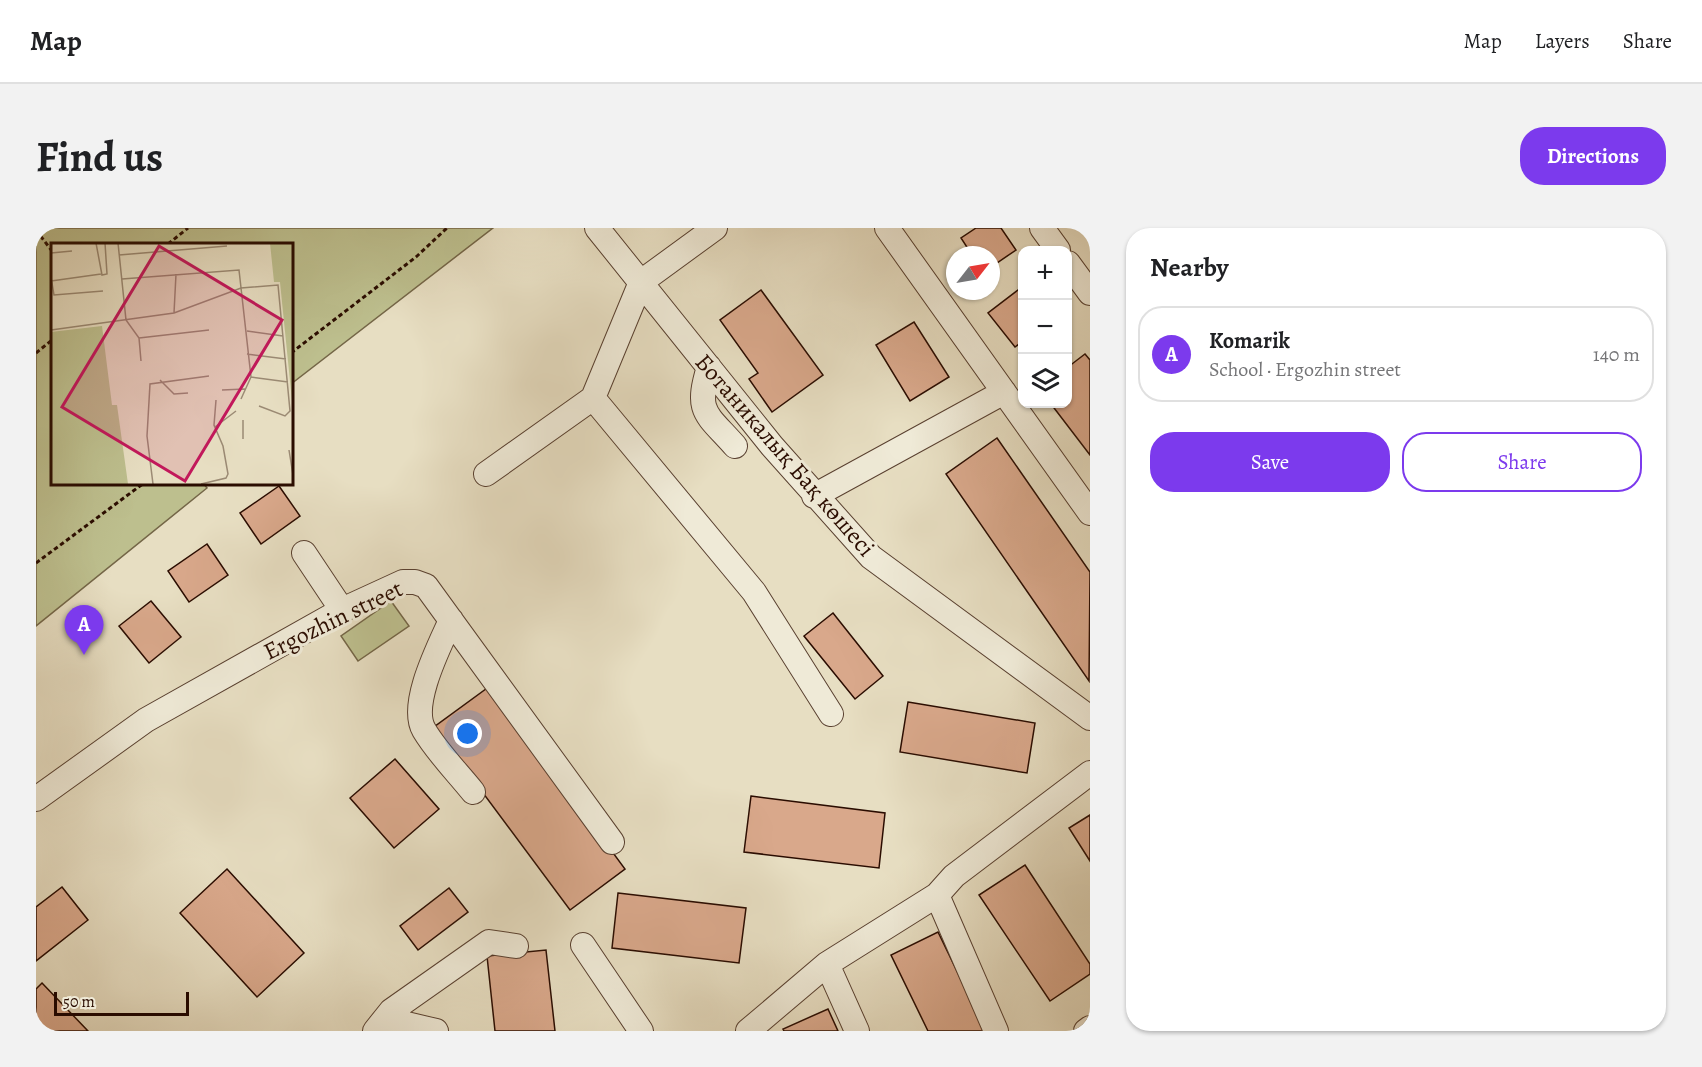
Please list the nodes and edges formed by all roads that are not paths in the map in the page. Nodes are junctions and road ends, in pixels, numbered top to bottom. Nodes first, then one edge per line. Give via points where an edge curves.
1 (597, 228) edge
2 (714, 228) edge
3 (887, 228) edge
4 (1042, 228) edge
5 (1055, 246) edge
6 (1072, 268) edge
7 (641, 282) junction
8 (1090, 293) edge
9 (709, 367) junction
10 (1004, 392) junction
11 (593, 398) junction
12 (735, 446) dead end
13 (486, 474) dead end
14 (814, 496) junction
15 (1090, 513) edge
16 (303, 553) dead end
17 (342, 610) junction
18 (451, 620) junction
19 (831, 714) dead end
20 (1090, 718) edge
21 (1090, 773) edge
22 (473, 792) dead end
23 (36, 799) edge
24 (612, 842) dead end
25 (938, 894) junction
26 (584, 945) dead end
27 (516, 946) dead end
28 (827, 964) junction
29 (380, 1025) edge
30 (1090, 1028) edge
31 (436, 1031) edge
32 (640, 1031) edge
33 (748, 1031) edge
34 (857, 1031) edge
35 (996, 1031) edge
36 (1086, 1031) edge

1 - 7 street, Ботаникалық Бақ көшесі
2 - 7 street
3 - 10 street
4 - 5 street
6 - 8 street
7 - 9 street, Ботаникалық Бақ көшесі
7 - 11 street
9 - 12 street via 702,390 703,410
9 - 14 street, Ботаникалық Бақ көшесі
10 - 14 street
10 - 15 street
11 - 13 street
11 - 19 street via 754,592
14 - 20 street, Ботаникалық Бақ көшесі via 871,557
16 - 17 street
17 - 18 street, Ergozhin street via 403,582 415,582 426,586
17 - 23 street, Ergozhin street via 146,720
18 - 22 street via 427,673 421,706 423,728
18 - 24 street, Ergozhin street
21 - 25 street via 954,876
25 - 28 street
25 - 35 street
26 - 32 street
27 - 29 street via 489,942 391,1011
28 - 33 street
28 - 34 street
29 - 31 street
30 - 36 street

